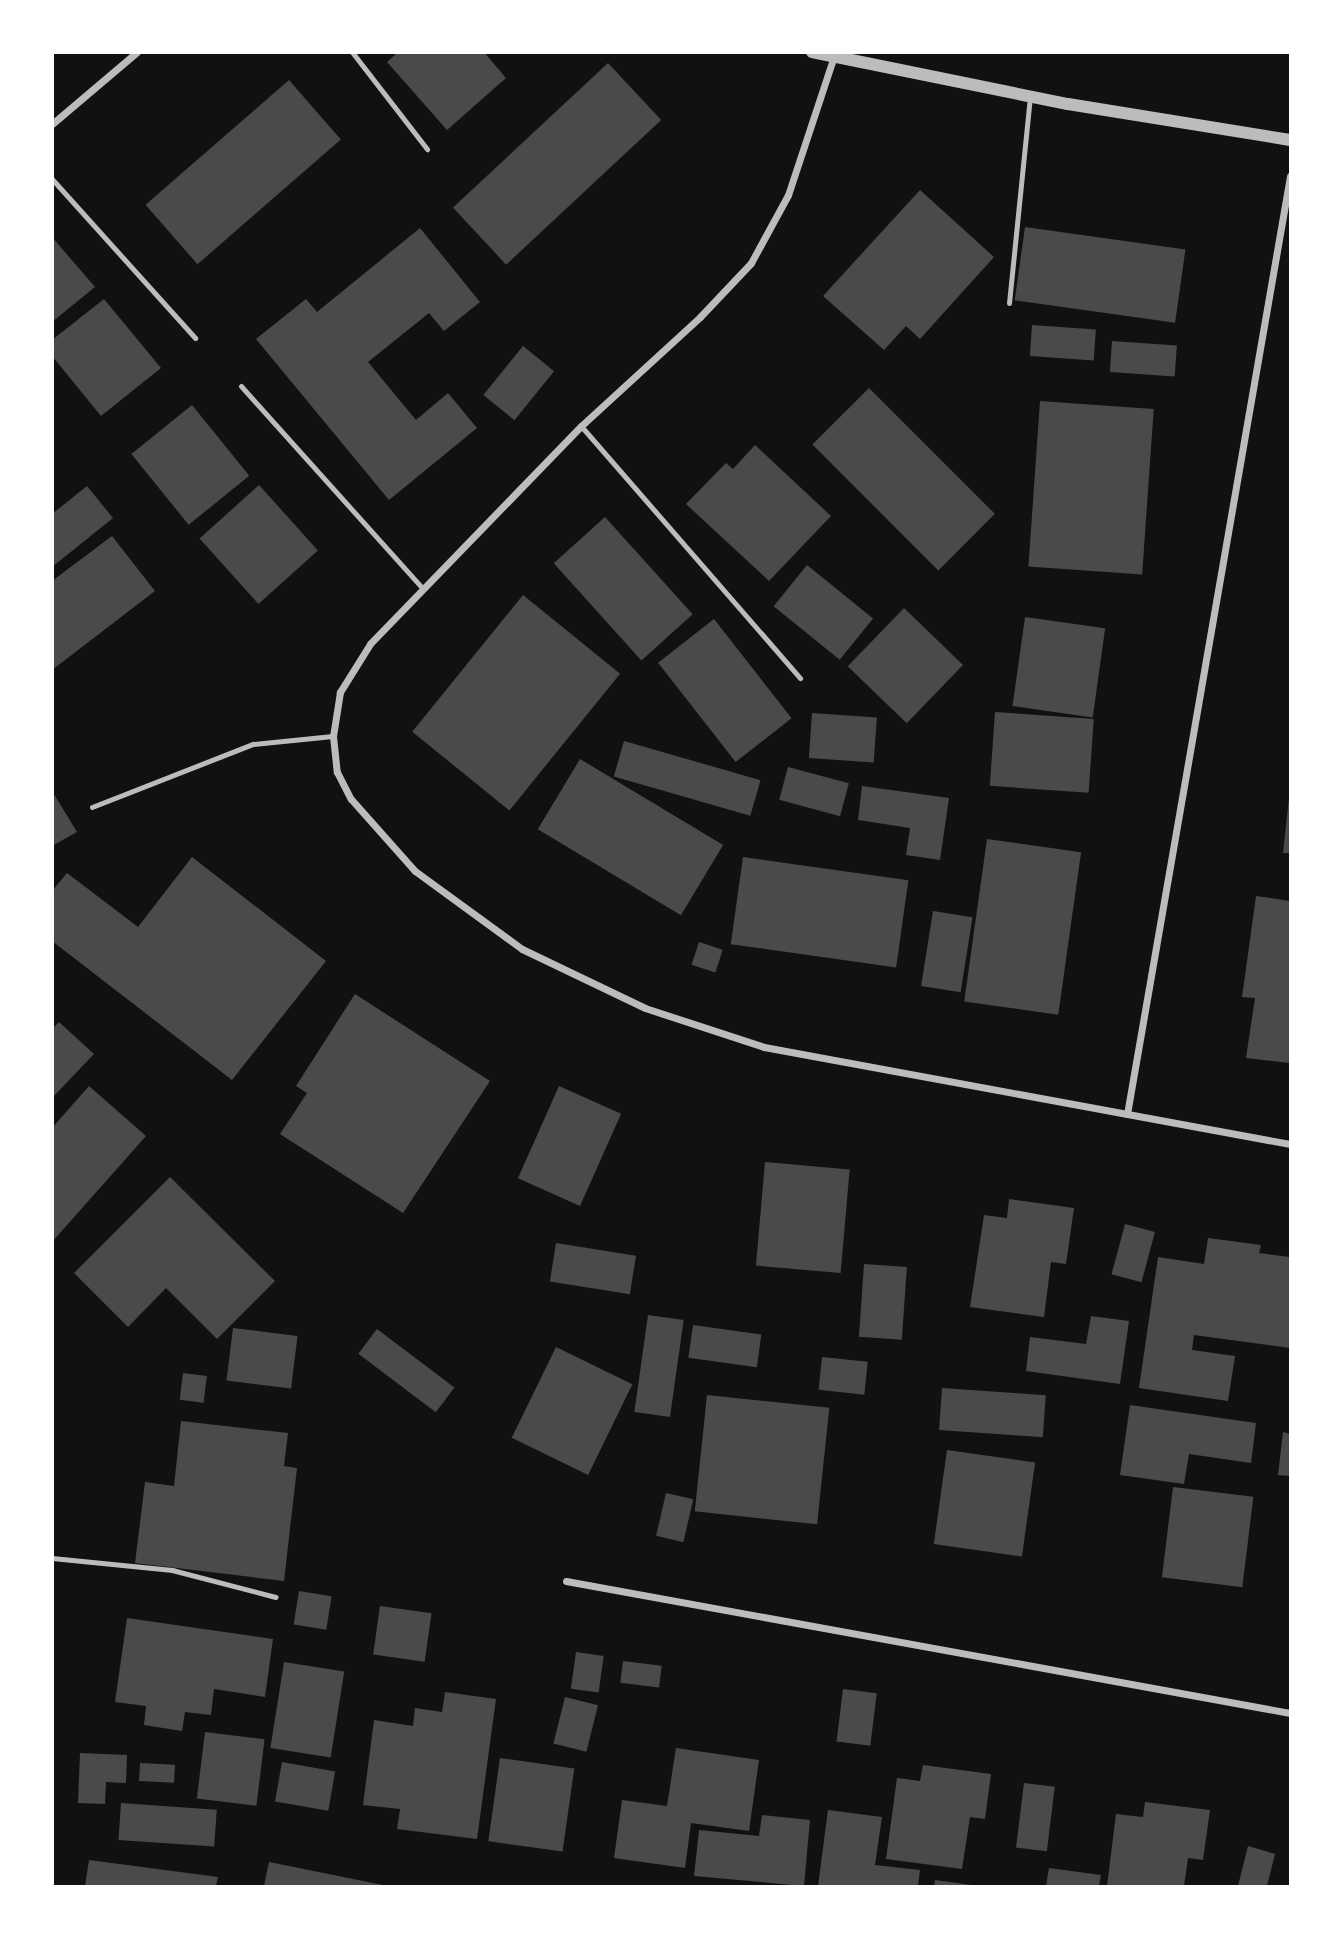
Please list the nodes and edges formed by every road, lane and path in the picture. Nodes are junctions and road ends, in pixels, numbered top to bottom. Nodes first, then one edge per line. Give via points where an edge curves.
1 (137, 52) edge
2 (352, 52) edge
3 (812, 52) edge
4 (833, 59) junction
5 (1030, 96) junction
6 (52, 124) edge
7 (1290, 141) edge
8 (427, 149) dead end
9 (1290, 176) edge
10 (52, 179) edge
11 (1009, 303) dead end
12 (195, 338) dead end
13 (241, 386) dead end
14 (581, 426) junction
15 (423, 589) junction
16 (800, 678) dead end
17 (333, 736) junction
18 (92, 807) dead end
19 (1127, 1114) junction
20 (1290, 1144) edge
21 (52, 1558) edge
22 (566, 1581) dead end
23 (276, 1597) dead end
24 (1290, 1713) edge

1 - 6 street
2 - 8 lane
3 - 4 street
4 - 5 street
4 - 14 street via 788,195 751,262 700,317
5 - 7 street
5 - 11 lane
9 - 19 street
10 - 12 lane
13 - 15 lane
14 - 15 street
14 - 16 lane
15 - 17 street via 370,644 340,692
17 - 18 lane via 253,744
17 - 19 street via 337,772 351,799 415,871 522,949 645,1008 764,1047
19 - 20 street
21 - 23 lane via 172,1570
22 - 24 street

